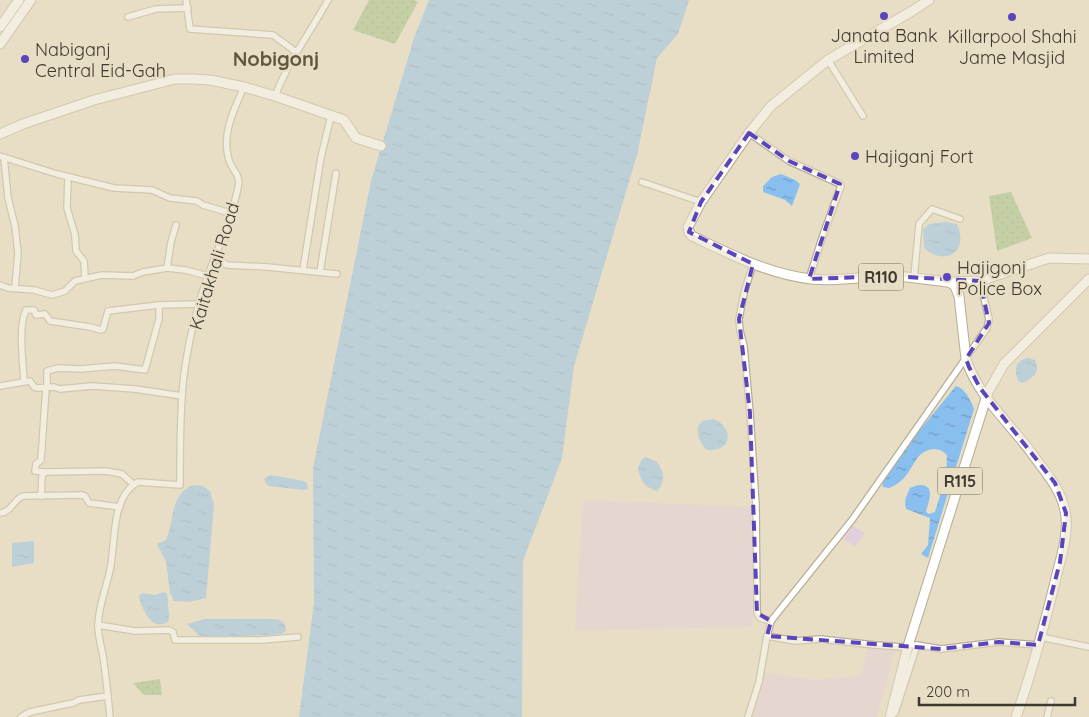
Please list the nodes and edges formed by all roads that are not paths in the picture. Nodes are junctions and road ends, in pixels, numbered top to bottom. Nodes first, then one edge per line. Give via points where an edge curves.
1 (19, 0) edge
2 (32, 0) edge
3 (186, 0) edge
4 (328, 0) edge
5 (929, 0) edge
6 (188, 8) junction
7 (128, 17) dead end
8 (0, 27) edge
9 (0, 44) edge
10 (296, 52) junction
11 (828, 60) junction
12 (244, 87) junction
13 (275, 96) junction
14 (330, 116) junction
15 (863, 116) dead end
16 (750, 133) junction
17 (0, 134) edge
18 (381, 146) dead end
19 (2, 157) edge
20 (336, 172) dead end
21 (68, 177) junction
22 (642, 182) dead end
23 (701, 202) junction
24 (230, 213) junction
25 (960, 219) dead end
26 (176, 225) dead end
27 (215, 258) junction
28 (1089, 259) edge
29 (753, 264) junction
30 (167, 268) junction
31 (302, 270) junction
32 (320, 272) junction
33 (337, 274) dead end
34 (208, 276) junction
35 (85, 278) junction
36 (914, 278) junction
37 (809, 279) junction
38 (1089, 279) edge
39 (980, 281) junction
40 (949, 282) junction
41 (0, 284) edge
42 (15, 288) junction
43 (199, 304) junction
44 (159, 305) junction
45 (966, 359) junction
46 (24, 381) junction
47 (0, 386) edge
48 (47, 388) junction
49 (182, 396) junction
50 (986, 396) junction
51 (44, 472) junction
52 (133, 484) junction
53 (41, 496) junction
54 (120, 507) junction
55 (0, 513) edge
56 (771, 622) junction
57 (98, 625) junction
58 (766, 636) junction
59 (298, 637) dead end
60 (1040, 641) junction
61 (913, 646) junction
62 (1089, 647) edge
63 (108, 696) junction
64 (1051, 701) dead end
65 (21, 717) edge
66 (110, 717) edge
67 (748, 717) edge
68 (890, 717) edge
69 (894, 717) edge
70 (1016, 717) edge
71 (1047, 717) edge

1 - 8 main road
2 - 9 main road
3 - 6 street
4 - 10 street
5 - 11 main road, R110
6 - 7 street via 156,9
6 - 10 street via 190,30 273,35
10 - 13 street
11 - 15 street
11 - 16 main road, R110 via 771,106
12 - 13 main road
12 - 17 main road via 210,80 175,79 94,100
12 - 24 street, Kaitakhali Road via 228,127 229,161 239,178
13 - 14 main road
14 - 18 main road via 346,122 352,136
14 - 31 street
16 - 23 main road, R110
16 - 37 street via 789,160 840,184
19 - 21 street
19 - 42 street via 8,198 15,219 18,253
20 - 32 street
21 - 24 street via 114,188 152,190 170,198 189,199
21 - 35 street via 67,208 76,251 84,262
22 - 23 street
23 - 29 main road, R110 via 688,227 692,236
24 - 27 street, Kaitakhali Road
25 - 36 street via 932,209 919,224
26 - 30 street
27 - 31 street via 228,265
27 - 34 street, Kaitakhali Road
28 - 39 main road via 1049,258
29 - 37 main road, R110
29 - 56 street via 739,320 744,346 756,505 758,614
30 - 34 street
30 - 35 street via 133,276
31 - 32 street
32 - 33 street
34 - 43 street, Kaitakhali Road
35 - 42 street via 52,295
36 - 37 main road, R110
36 - 40 main road, R110
38 - 50 main road, R115 via 1004,364
39 - 40 main road
39 - 45 street via 989,323
40 - 45 main road via 955,286 959,296
41 - 42 street
43 - 44 street
43 - 49 street, Kaitakhali Road
44 - 46 street via 108,311 101,330 48,320 45,314 36,315 34,310 26,310 22,338
44 - 48 street via 159,319 145,370 115,366 52,368 47,370
45 - 50 main road
45 - 56 street via 852,520
46 - 47 street
46 - 48 street via 32,381 37,388
48 - 49 street via 92,386
48 - 51 street via 41,460 35,471
49 - 52 street, Kaitakhali Road via 180,485
50 - 60 main road via 1054,484 1066,513 1060,562
50 - 61 main road, R115
51 - 52 street via 106,471 122,474
51 - 53 street
52 - 54 street
53 - 54 street via 82,495 89,503
53 - 55 street via 20,497 11,509
54 - 57 street
56 - 58 street
57 - 59 street via 135,632 169,630 176,640
57 - 63 street
58 - 61 street via 795,641 820,638
58 - 67 street via 759,682
60 - 61 street via 941,649
60 - 62 street
60 - 70 main road
61 - 68 main road, R115
61 - 69 street
63 - 65 street via 79,700
63 - 66 street
64 - 71 street

